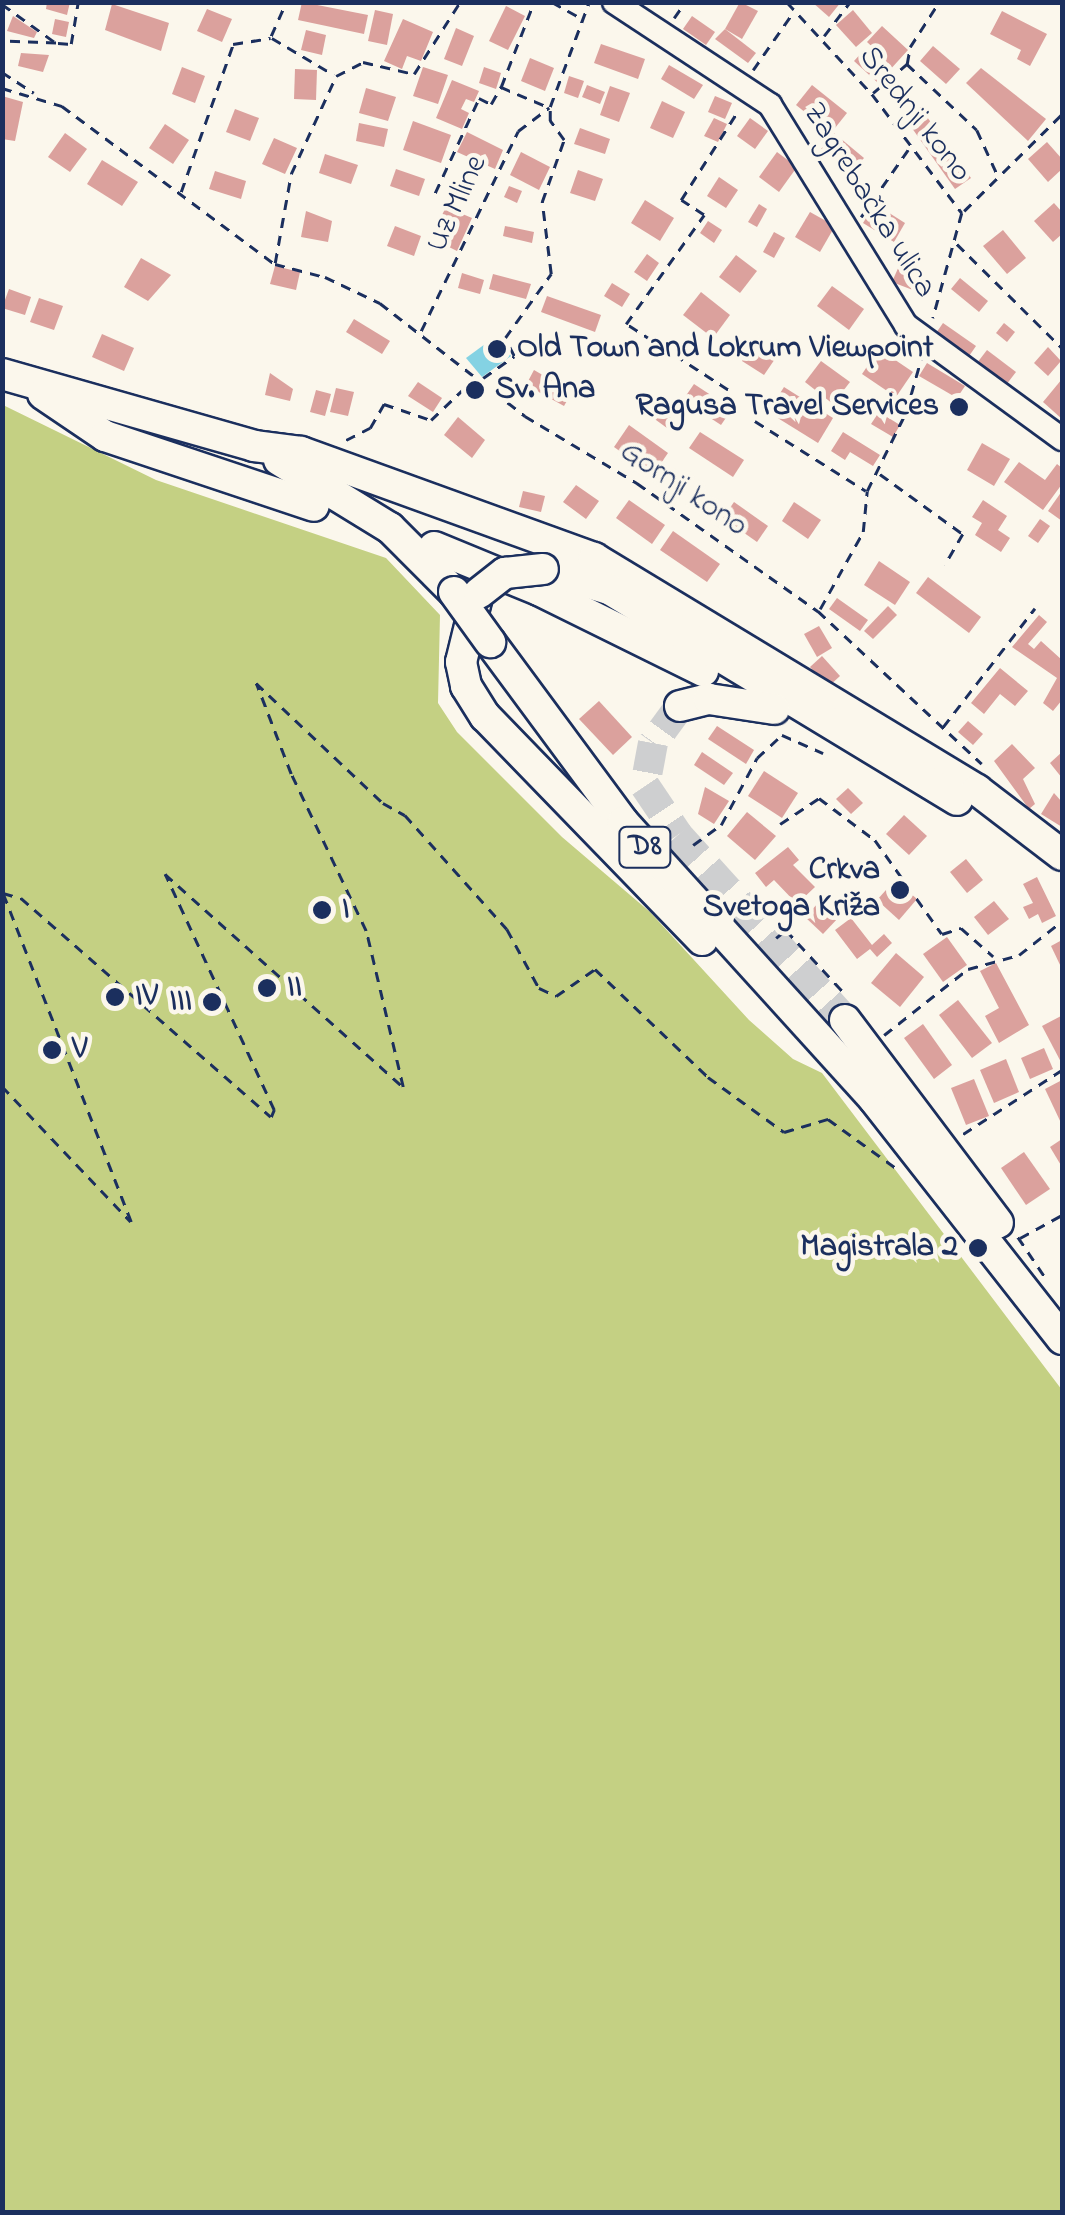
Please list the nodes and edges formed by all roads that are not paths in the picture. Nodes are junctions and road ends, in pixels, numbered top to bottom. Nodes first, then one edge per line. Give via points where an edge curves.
1 (614, 2) edge
2 (15, 379) edge
3 (1062, 439) edge
4 (254, 446) junction
5 (314, 506) dead end
6 (434, 548) dead end
7 (467, 593) junction
8 (680, 706) dead end
9 (774, 709) junction
10 (872, 752) junction
11 (1062, 857) edge
12 (846, 1008) tunnel mouth
13 (818, 1036) junction
14 (1055, 1328) edge

1 - 3 street, Zagrebačka ulica via 782,118 915,335
2 - 4 main road, D8
2 - 5 main road via 105,436
4 - 7 main road, D8 via 390,528
4 - 11 main road via 330,462 594,558 978,790
6 - 9 main road via 539,590
7 - 10 main road, bridge via 506,573 542,569 609,589
7 - 13 main road, D8, bridge via 490,642 624,822
7 - 13 main road via 461,662 466,686 485,716 771,1012
8 - 9 main road via 709,699
9 - 10 main road
10 - 11 main road
12 - 14 main road via 997,1220 1042,1292
13 - 14 main road, D8

